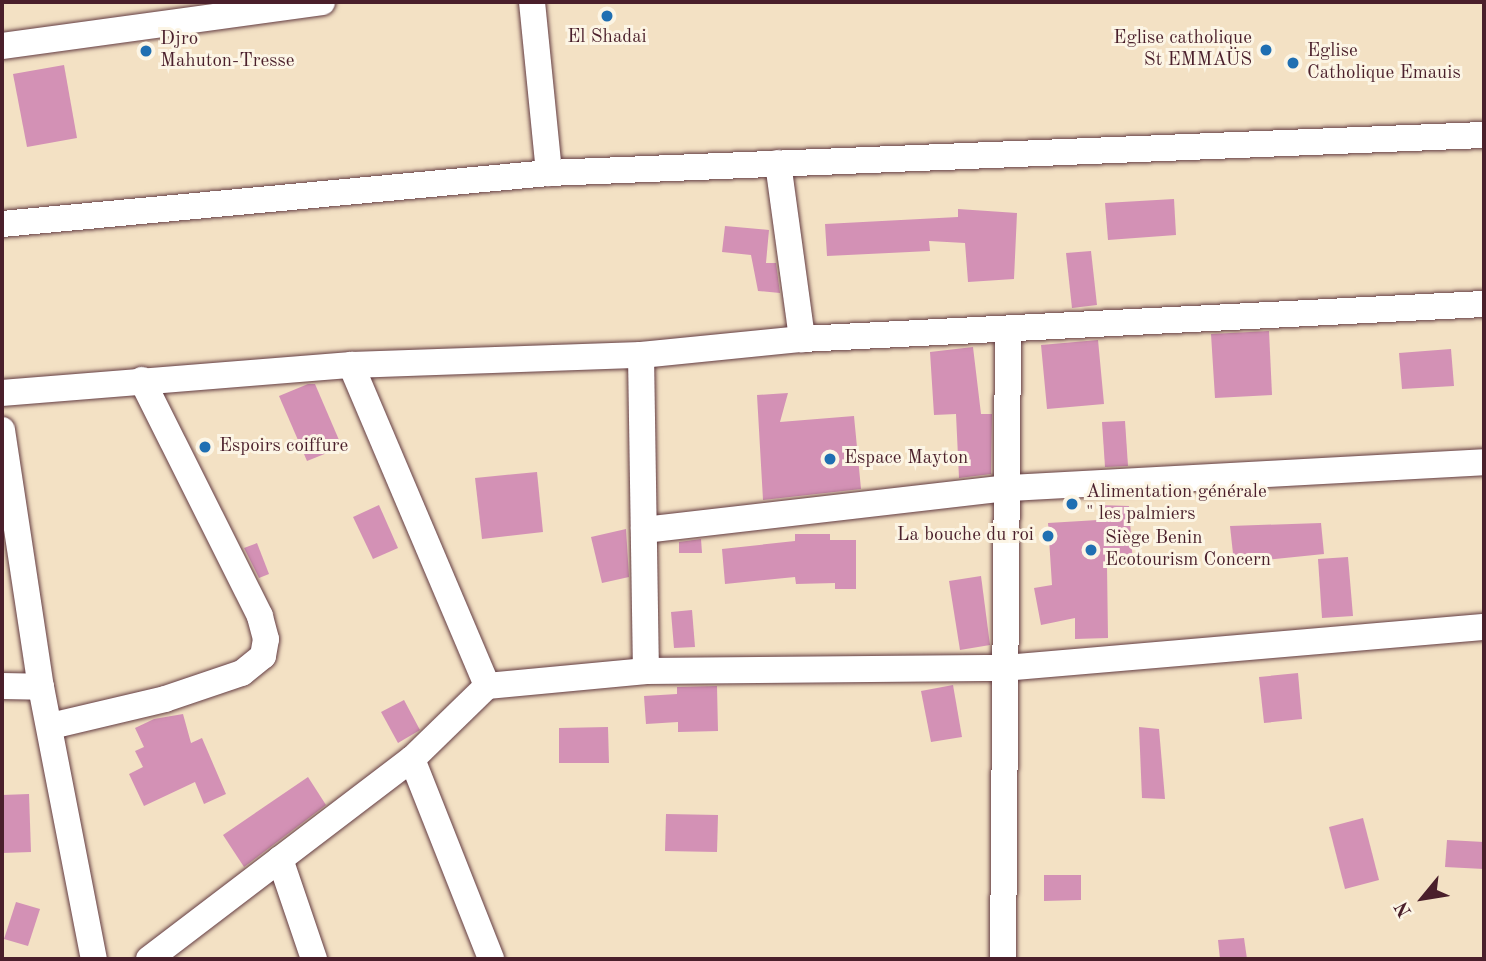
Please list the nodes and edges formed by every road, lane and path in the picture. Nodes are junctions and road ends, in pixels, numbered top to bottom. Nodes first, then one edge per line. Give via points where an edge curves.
1 (323, 2) edge
2 (532, 2) edge
3 (167, 12) edge
4 (2, 46) edge
5 (1484, 135) edge
6 (778, 163) junction
7 (550, 173) junction
8 (2, 224) edge
9 (1484, 304) edge
10 (1008, 330) junction
11 (802, 339) junction
12 (640, 355) junction
13 (351, 365) junction
14 (142, 380) junction
15 (2, 393) edge
16 (2, 430) edge
17 (1484, 462) edge
18 (1009, 488) junction
19 (644, 530) junction
20 (1484, 627) edge
21 (1004, 667) junction
22 (646, 671) junction
23 (2, 686) edge
24 (486, 686) junction
25 (41, 687) junction
26 (51, 726) junction
27 (412, 759) junction
28 (280, 859) junction
29 (94, 959) edge
30 (149, 959) edge
31 (314, 959) edge
32 (491, 959) edge
33 (1003, 959) edge

1 - 3 street
2 - 7 street
3 - 4 street
5 - 6 street
6 - 7 street
6 - 11 street
7 - 8 street
9 - 10 street
10 - 11 street
10 - 18 street
11 - 12 street
12 - 13 street
12 - 19 street
13 - 14 street
13 - 24 street
14 - 15 street
14 - 26 street via 260,616 266,639 263,656 230,678
16 - 25 street
17 - 18 street
18 - 19 street
18 - 21 street
19 - 22 street
20 - 21 street
21 - 22 street
21 - 33 street
22 - 24 street
23 - 25 street
24 - 27 street
25 - 26 street
26 - 29 street
27 - 28 street
27 - 32 street
28 - 30 street
28 - 31 street

